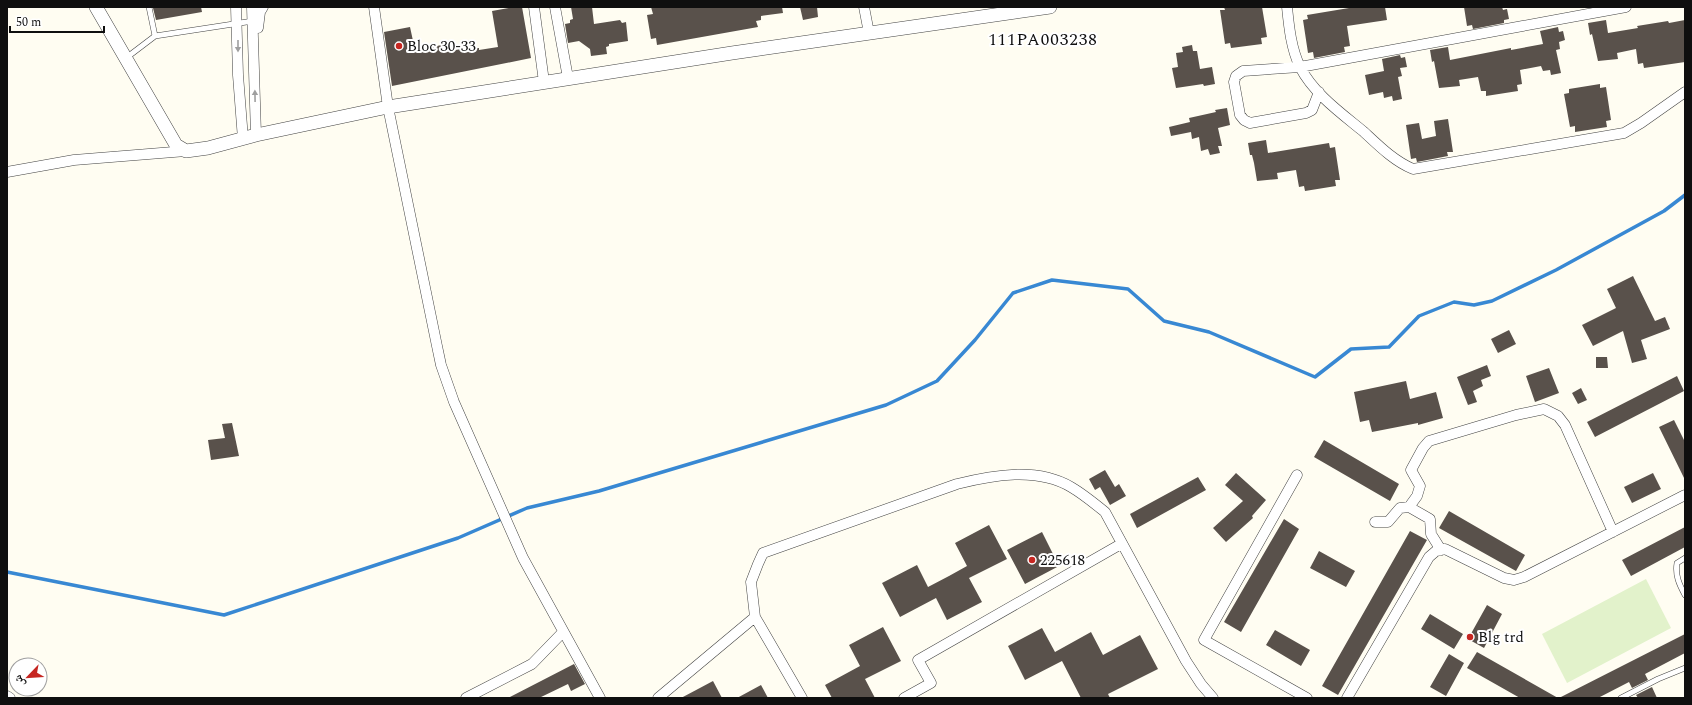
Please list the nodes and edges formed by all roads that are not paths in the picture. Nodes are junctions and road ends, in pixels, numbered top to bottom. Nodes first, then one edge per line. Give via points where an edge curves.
1 (96, 7) edge
2 (149, 7) edge
3 (236, 7) edge
4 (252, 7) edge
5 (263, 7) edge
6 (374, 7) edge
7 (534, 7) edge
8 (554, 7) edge
9 (864, 7) edge
10 (1050, 7) edge
11 (1287, 7) edge
12 (1626, 7) edge
13 (253, 21) junction
14 (238, 22) junction
15 (869, 33) junction
16 (155, 36) junction
17 (254, 55) junction
18 (126, 58) junction
19 (1300, 67) junction
20 (568, 78) junction
21 (544, 82) junction
22 (1319, 92) junction
23 (1685, 92) edge
24 (388, 107) junction
25 (256, 135) junction
26 (242, 139) junction
27 (186, 152) junction
28 (7, 172) edge
29 (1297, 475) dead end
30 (1685, 495) edge
31 (1409, 507) junction
32 (1375, 522) dead end
33 (1613, 532) junction
34 (1121, 544) junction
35 (1441, 550) junction
36 (1685, 558) edge
37 (1685, 595) edge
38 (755, 617) junction
39 (563, 632) junction
40 (1685, 668) edge
41 (7, 696) edge
42 (10, 698) edge
43 (466, 698) edge
44 (600, 698) edge
45 (658, 698) edge
46 (802, 698) edge
47 (904, 698) edge
48 (1213, 698) edge
49 (1307, 698) edge
50 (1347, 698) edge
51 (1621, 698) edge

1 - 18 street
2 - 16 lane
3 - 14 street
4 - 13 street
5 - 17 street via 260,12
6 - 24 street
7 - 21 street
8 - 20 street
9 - 15 street
10 - 15 street
11 - 19 street via 1295,55
12 - 19 street
13 - 14 lane
13 - 17 street
14 - 16 lane
14 -> 26 street
15 - 20 street
16 - 18 lane
25 -> 17 street
18 - 27 street via 176,145
19 - 22 street
19 - 22 street via 1242,72 1236,76 1234,82 1240,115 1250,123 1306,113 1312,110
20 - 21 street
21 - 24 street
22 - 23 street via 1396,160 1413,169 1624,133
24 - 25 street
24 - 39 street via 442,365 454,402 523,558
25 - 26 street
26 - 27 street
27 - 28 street via 74,160
29 - 49 street via 1204,640
30 - 33 street
31 - 32 street via 1400,508 1388,522
31 - 33 street via 1420,486 1411,470 1429,441 1544,408 1558,416 1565,425
31 - 35 street via 1430,519 1431,534
33 - 35 street via 1514,580 1504,578 1445,549
34 - 38 street via 1105,512 1069,486 1044,477 1019,474 983,477 957,484 764,554 751,582
34 - 47 street via 918,660 931,683
34 - 48 street via 1186,661
35 - 50 street via 1429,557
36 - 37 lane via 1677,563 1675,571
38 - 45 street
38 - 46 street
39 - 43 street via 532,664
39 - 44 street
40 - 51 lane
41 - 42 street

